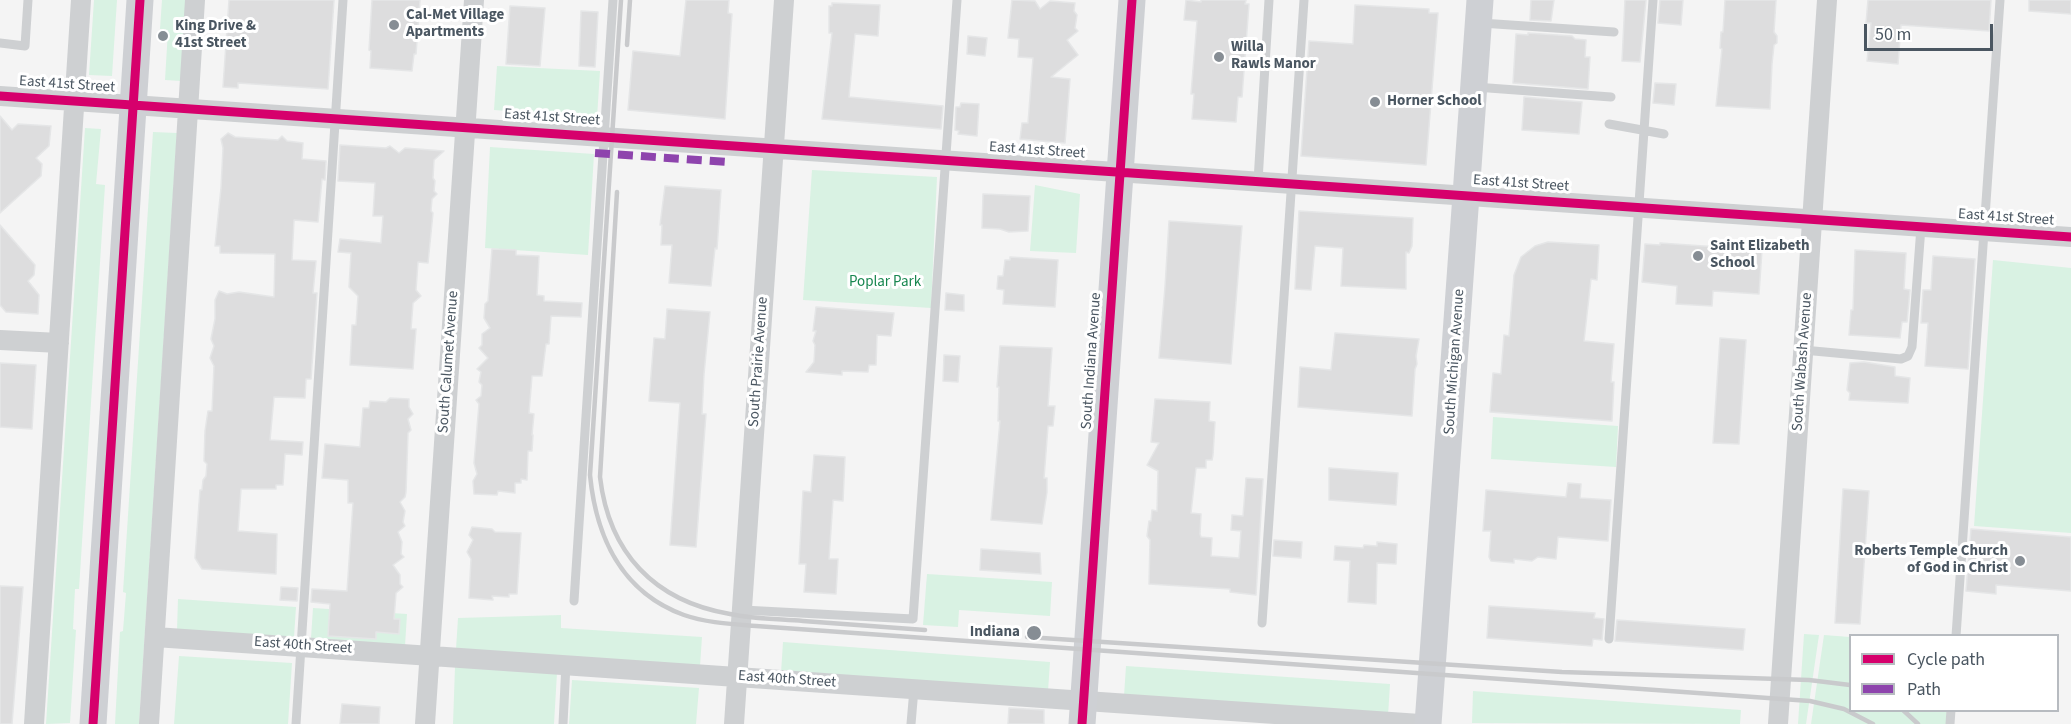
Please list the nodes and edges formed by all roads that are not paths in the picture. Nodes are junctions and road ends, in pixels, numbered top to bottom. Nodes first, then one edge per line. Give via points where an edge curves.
1 (28, 0) edge
2 (81, 0) edge
3 (140, 0) edge
4 (195, 0) edge
5 (343, 0) edge
6 (474, 0) edge
7 (613, 0) edge
8 (784, 0) edge
9 (957, 0) edge
10 (1132, 0) edge
11 (1269, 0) edge
12 (1304, 0) edge
13 (1653, 0) edge
14 (1827, 0) edge
15 (2000, 0) edge
16 (1479, 11) edge
17 (1614, 32) dead end
18 (0, 43) edge
19 (1474, 87) junction
20 (0, 96) edge
21 (1611, 97) dead end
22 (75, 101) junction
23 (133, 105) junction
24 (188, 108) junction
25 (334, 118) junction
26 (1609, 124) dead end
27 (465, 127) junction
28 (1644, 129) junction
29 (1664, 134) dead end
30 (604, 137) junction
31 (774, 149) junction
32 (947, 160) junction
33 (1120, 172) junction
34 (1258, 181) junction
35 (1291, 183) junction
36 (1467, 195) junction
37 (1638, 207) junction
38 (1812, 219) junction
39 (1921, 227) junction
40 (1984, 231) junction
41 (2071, 237) edge
42 (0, 340) edge
43 (59, 343) junction
44 (1803, 350) junction
45 (574, 601) dead end
46 (743, 610) junction
47 (1262, 622) dead end
48 (1956, 634) edge
49 (155, 637) junction
50 (1609, 639) dead end
51 (301, 646) junction
52 (430, 655) junction
53 (566, 664) junction
54 (738, 676) junction
55 (914, 689) junction
56 (1083, 712) edge
57 (1260, 718) edge
58 (34, 724) edge
59 (93, 724) edge
60 (149, 724) edge
61 (296, 724) edge
62 (425, 724) edge
63 (562, 724) edge
64 (734, 724) edge
65 (911, 724) edge
66 (1420, 724) edge
67 (1428, 724) edge
68 (1778, 724) edge

1 - 18 lane via 25,46
2 - 22 street
3 - 23 street
4 - 24 street
5 - 25 lane
6 - 27 street, South Calumet Avenue
7 - 30 lane
8 - 31 street, South Prairie Avenue
9 - 32 lane
10 - 33 street, South Indiana Avenue
11 - 34 lane
12 - 35 lane
13 - 28 lane
14 - 38 street, South Wabash Avenue
15 - 40 lane
16 - 17 lane
16 - 19 street, South Michigan Avenue
19 - 21 lane
19 - 36 street, South Michigan Avenue
20 - 22 street, East 41st Street
22 - 23 street, East 41st Street
22 - 43 street
23 - 24 street, East 41st Street
23 - 59 street
24 - 25 street, East 41st Street
24 - 49 street
25 - 27 street, East 41st Street
25 - 51 lane
26 - 28 lane
27 - 30 street, East 41st Street
27 - 52 street, South Calumet Avenue
28 - 29 lane
28 - 37 lane
30 - 31 street, East 41st Street
30 - 45 lane
31 - 32 street, East 41st Street
31 - 46 street, South Prairie Avenue
32 - 33 street, East 41st Street
32 - 46 lane via 913,619
33 - 34 street, East 41st Street
33 - 56 street, South Indiana Avenue
34 - 35 street, East 41st Street
35 - 36 street, East 41st Street
35 - 47 lane
36 - 37 street, East 41st Street
36 - 67 street, South Michigan Avenue
37 - 38 street, East 41st Street
37 - 50 lane
38 - 39 street, East 41st Street
38 - 44 street, South Wabash Avenue
39 - 40 street, East 41st Street
39 - 44 lane via 1912,347 1908,356 1901,359
40 - 41 street, East 41st Street
40 - 48 lane
42 - 43 street
43 - 58 street
44 - 68 street, South Wabash Avenue
46 - 54 street, South Prairie Avenue
49 - 51 street, East 40th Street
49 - 60 street
51 - 52 street, East 40th Street
51 - 61 lane
52 - 53 street, East 40th Street
52 - 62 street, South Calumet Avenue
53 - 54 street, East 40th Street
53 - 63 lane
54 - 55 street, East 40th Street
54 - 64 street, South Prairie Avenue
55 - 56 street, East 40th Street
55 - 65 lane
56 - 57 street, East 40th Street
57 - 66 street, East 40th Street

